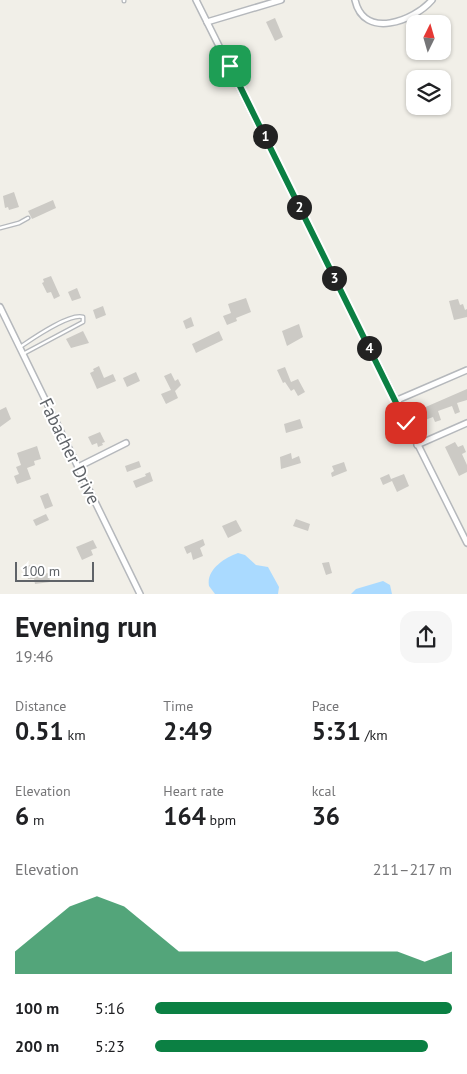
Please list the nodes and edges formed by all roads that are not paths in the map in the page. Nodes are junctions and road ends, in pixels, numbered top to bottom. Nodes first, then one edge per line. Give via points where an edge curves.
1 (196, 0) edge
2 (281, 0) edge
3 (355, 0) edge
4 (432, 0) edge
5 (208, 22) junction
6 (28, 218) dead end
7 (0, 228) edge
8 (0, 307) edge
9 (20, 347) junction
10 (23, 354) junction
11 (467, 370) edge
12 (395, 401) junction
13 (466, 425) edge
14 (126, 443) dead end
15 (417, 444) junction
16 (78, 467) junction
17 (467, 543) edge
18 (140, 594) edge

1 - 5 street
2 - 5 street
3 - 4 street via 362,14 384,24 406,20
5 - 12 street
6 - 7 lane
8 - 9 street, Fabacher Drive
9 - 10 street, Fabacher Drive
9 - 10 lane via 66,320 83,317 83,322
10 - 16 street, Fabacher Drive
11 - 12 street
12 - 15 street
13 - 15 street
14 - 16 street
15 - 17 street
16 - 18 street, Fabacher Drive

